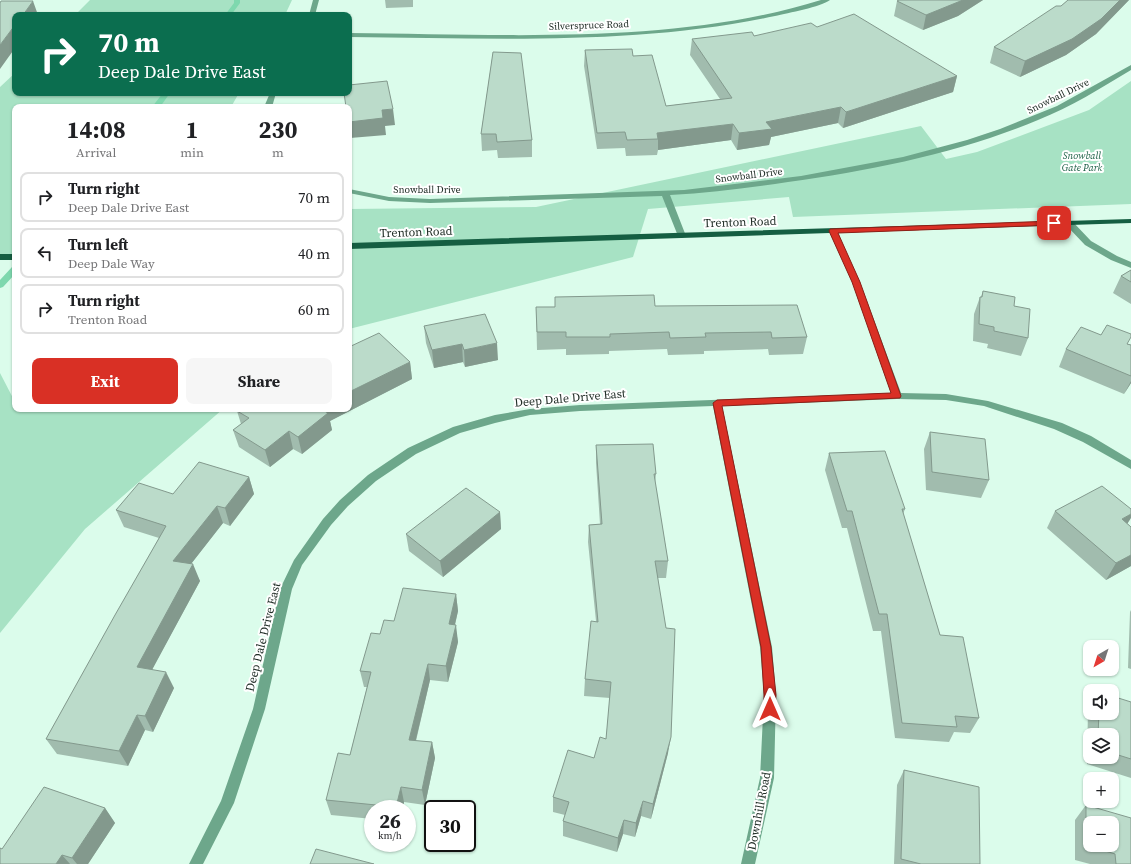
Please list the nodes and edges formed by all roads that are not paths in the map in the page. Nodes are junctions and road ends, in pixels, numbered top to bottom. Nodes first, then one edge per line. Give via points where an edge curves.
1 (316, 0) edge
2 (827, 0) edge
3 (313, 12) edge
4 (352, 35) edge
5 (1131, 67) edge
6 (352, 192) edge
7 (665, 192) junction
8 (1131, 221) edge
9 (1069, 223) junction
10 (833, 231) junction
11 (682, 236) junction
12 (352, 246) edge
13 (0, 257) edge
14 (12, 257) edge
15 (1131, 265) edge
16 (897, 396) junction
17 (717, 403) junction
18 (1131, 465) edge
19 (196, 864) edge
20 (748, 864) edge

1 - 3 street
2 - 4 street, Silverspruce Road via 730,23 658,32 580,36
5 - 7 street, Snowball Drive via 1092,91 1037,118 939,151 806,178
6 - 7 street, Snowball Drive via 389,199 430,201
7 - 11 street
8 - 9 main road, Trenton Road
9 - 10 main road, Trenton Road
9 - 15 street via 1088,243
10 - 11 main road, Trenton Road
10 - 16 street via 856,282
11 - 12 main road, Trenton Road
13 - 14 main road
16 - 17 street, Deep Dale Drive East
16 - 18 street, Deep Dale Drive East via 946,397 985,403 1058,426 1087,439
17 - 19 street, Deep Dale Drive East via 580,408 495,418 457,430 412,451 372,478 327,522 298,563 286,589 259,709 227,803
17 - 20 street, Downhill Road via 766,647 770,695 767,778

